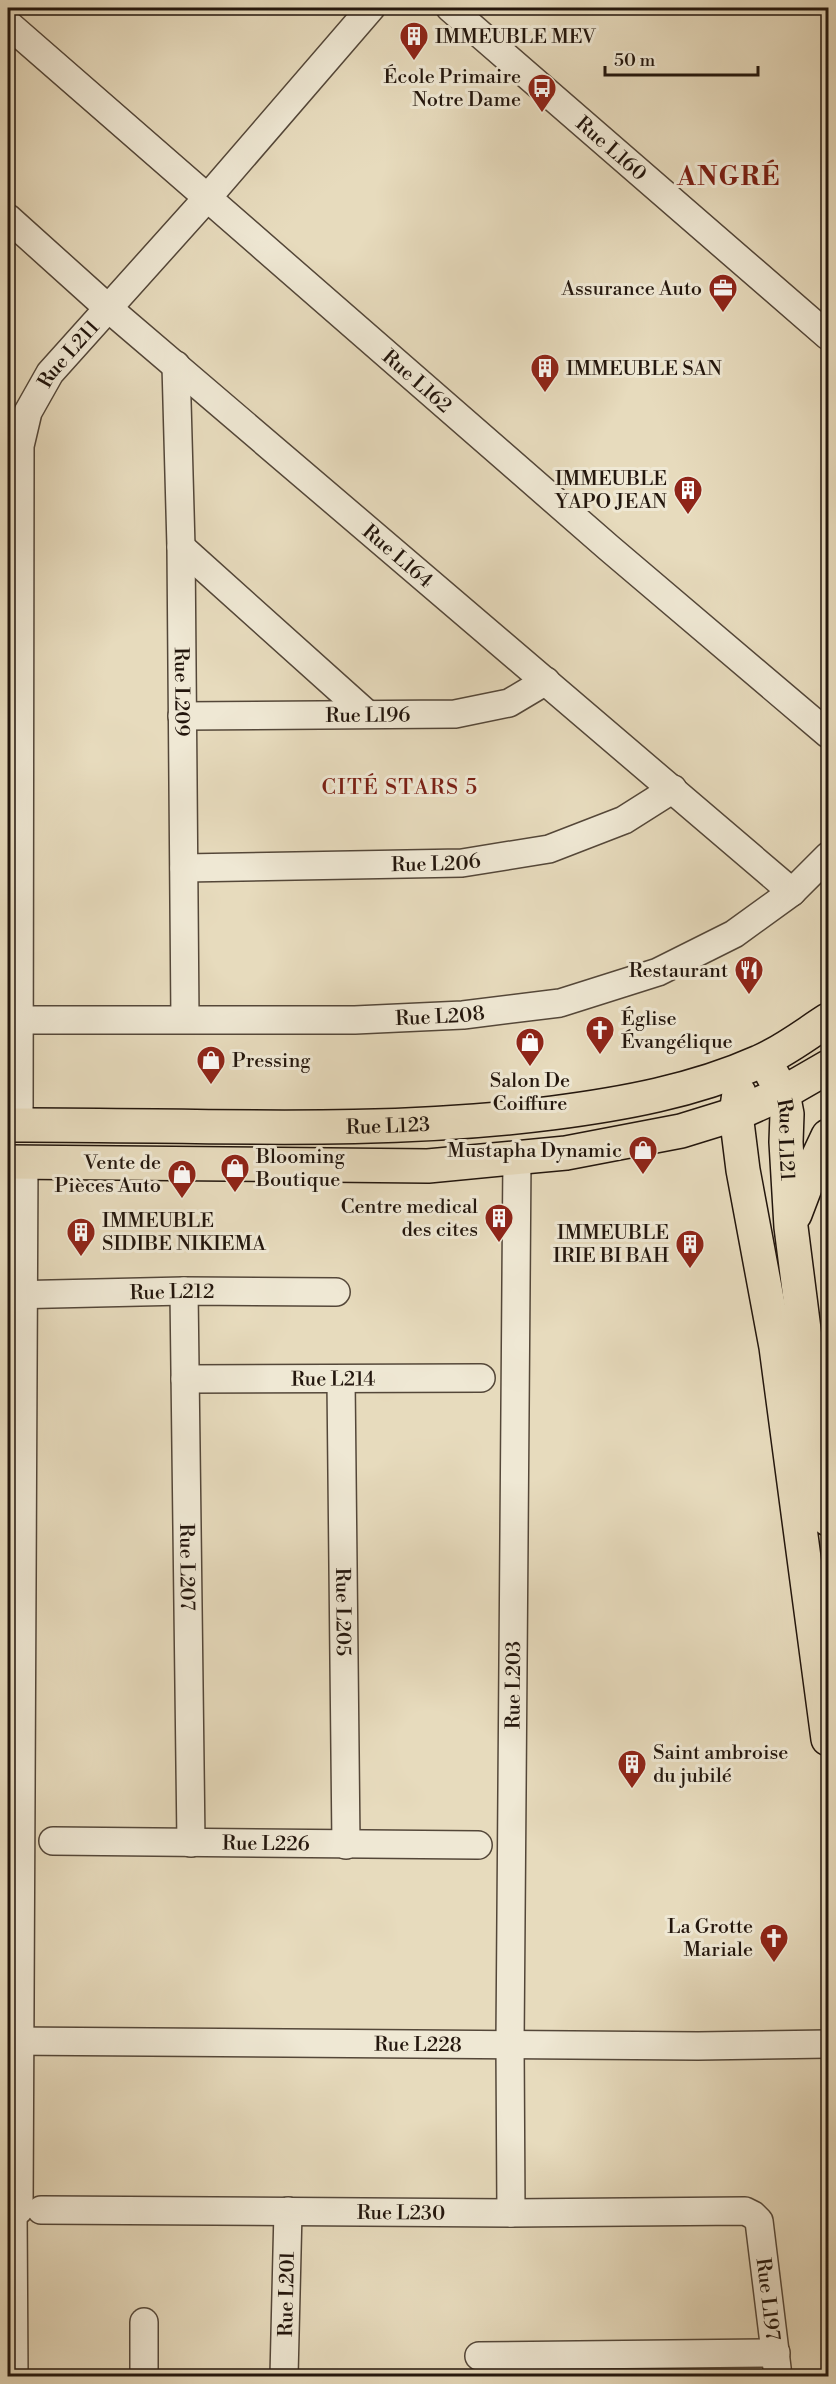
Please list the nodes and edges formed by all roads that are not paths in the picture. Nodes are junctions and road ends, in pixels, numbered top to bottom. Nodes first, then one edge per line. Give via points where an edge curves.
1 (371, 8) edge
2 (450, 8) edge
3 (8, 24) edge
4 (208, 197) junction
5 (8, 218) edge
6 (108, 308) junction
7 (828, 336) edge
8 (176, 365) junction
9 (181, 547) junction
10 (546, 681) junction
11 (367, 714) junction
12 (182, 716) junction
13 (828, 734) edge
14 (673, 789) junction
15 (828, 856) edge
16 (184, 868) junction
17 (792, 892) junction
18 (185, 1018) junction
19 (13, 1020) edge
20 (828, 1020) edge
21 (760, 1062) junction
22 (828, 1067) edge
23 (783, 1093) junction
24 (736, 1114) junction
25 (13, 1125) edge
26 (828, 1136) edge
27 (517, 1157) junction
28 (16, 1162) edge
29 (791, 1227) junction
30 (184, 1292) junction
31 (336, 1292) dead end
32 (15, 1294) edge
33 (481, 1378) dead end
34 (185, 1379) junction
35 (341, 1380) junction
36 (828, 1519) edge
37 (828, 1739) edge
38 (53, 1841) dead end
39 (191, 1843) junction
40 (346, 1845) junction
41 (478, 1845) dead end
42 (13, 2041) edge
43 (510, 2044) junction
44 (828, 2044) edge
45 (24, 2210) junction
46 (288, 2211) junction
47 (511, 2213) junction
48 (759, 2221) joint
49 (144, 2322) dead end
50 (479, 2356) dead end
51 (777, 2365) edge
52 (14, 2376) edge
53 (144, 2376) edge
54 (284, 2376) edge

1 - 4 street, Rue L211
2 - 7 street, Rue L160
3 - 4 street, Rue L162
4 - 6 street, Rue L211
4 - 13 street, Rue L162
5 - 6 street, Rue L164
6 - 8 street, Rue L164
6 - 19 street, Rue L211 via 50,373 28,412 20,446
8 - 9 street, Rue L209
8 - 10 street, Rue L164
9 - 11 street
9 - 12 street, Rue L209
10 - 11 street, Rue L196 via 509,703 455,714
10 - 14 street, Rue L164
11 - 12 street, Rue L196
12 - 16 street, Rue L209
14 - 16 street, Rue L206 via 624,820 549,849 462,863
14 - 17 street, Rue L164
15 - 17 street, Rue L208
16 - 18 street, Rue L209
17 - 18 street, Rue L208 via 734,934 658,972 560,1003 463,1015
18 - 19 street, Rue L208
19 - 25 street, Rue L211
20 - 21 main road
21 - 23 main road, Rue L121
21 - 24 main road via 739,1089
21 - 25 main road, Rue L123 via 640,1099 489,1121 379,1126
22 - 23 main road, Rue L123
23 - 24 main road, Rue L123
23 - 29 main road, Rue L121
24 - 27 main road, Rue L123 via 622,1143
24 - 37 main road via 776,1347
26 - 29 main road
27 - 28 main road, Rue L123 via 428,1166
27 - 43 street, Rue L203
28 - 32 street
29 - 36 main road, Rue L121
30 - 31 street, Rue L212
30 - 32 street, Rue L212
30 - 34 street, Rue L207
32 - 42 street
33 - 35 street, Rue L214
34 - 35 street, Rue L214
34 - 39 street, Rue L207
35 - 40 street, Rue L205
38 - 39 street, Rue L226
39 - 40 street, Rue L226
40 - 41 street, Rue L226
42 - 43 street, Rue L228
42 - 45 street
43 - 44 street, Rue L228
43 - 47 street, Rue L203
45 - 46 street, Rue L230
45 - 52 street
46 - 47 street, Rue L230
46 - 54 street, Rue L201
47 - 48 street, Rue L230 via 745,2211
48 - 51 street, Rue L197
49 - 53 street
50 - 51 street

